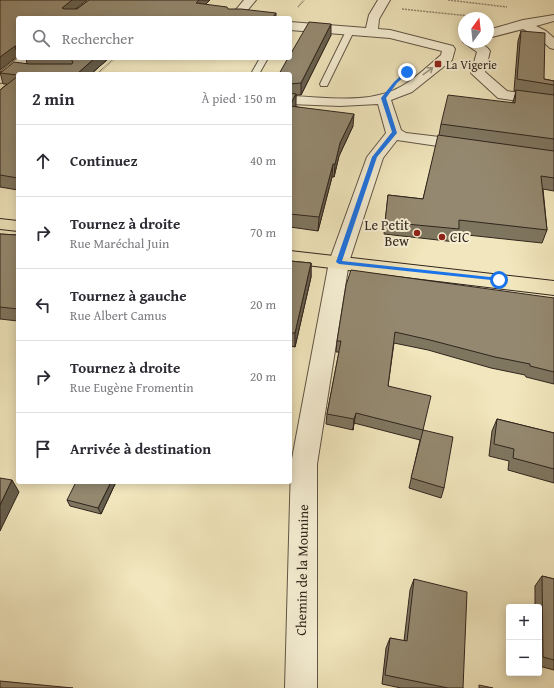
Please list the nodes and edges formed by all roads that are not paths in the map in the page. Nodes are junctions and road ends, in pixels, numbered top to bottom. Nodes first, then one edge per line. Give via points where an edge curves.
1 (250, 0) edge
2 (382, 3) edge
3 (237, 16) edge
4 (554, 18) edge
5 (523, 24) junction
6 (292, 26) edge
7 (350, 31) junction
8 (372, 32) junction
9 (494, 32) edge
10 (458, 45) edge
11 (554, 45) edge
12 (479, 48) edge
13 (449, 49) junction
14 (426, 57) dead end
15 (24, 60) edge
16 (263, 60) edge
17 (14, 68) junction
18 (34, 70) edge
19 (256, 72) edge
20 (407, 72) dead end
21 (0, 79) edge
22 (324, 84) dead end
23 (384, 98) junction
24 (292, 100) edge
25 (554, 102) edge
26 (394, 133) junction
27 (477, 147) edge
28 (0, 224) edge
29 (16, 226) edge
30 (292, 257) edge
31 (339, 262) junction
32 (554, 288) edge
33 (301, 688) edge

1 - 3 street
2 - 8 street via 373,20
4 - 5 street
5 - 9 street
5 - 11 street via 542,34
6 - 7 street
7 - 8 street
7 - 22 lane
8 - 13 street
10 - 13 street
12 - 25 street via 484,51 478,73 503,95
13 - 14 street
23 -> 13 street via 406,89 447,57
15 - 17 street
16 - 19 lane
17 - 18 street
17 - 21 street
20 - 23 street
23 - 24 street via 340,102
23 - 26 street
26 - 27 street via 403,137
26 - 31 street, Chemin de la Mounine via 374,157
28 - 29 main road
30 - 31 main road
31 - 32 main road
31 - 33 street, Chemin de la Mounine via 304,464

